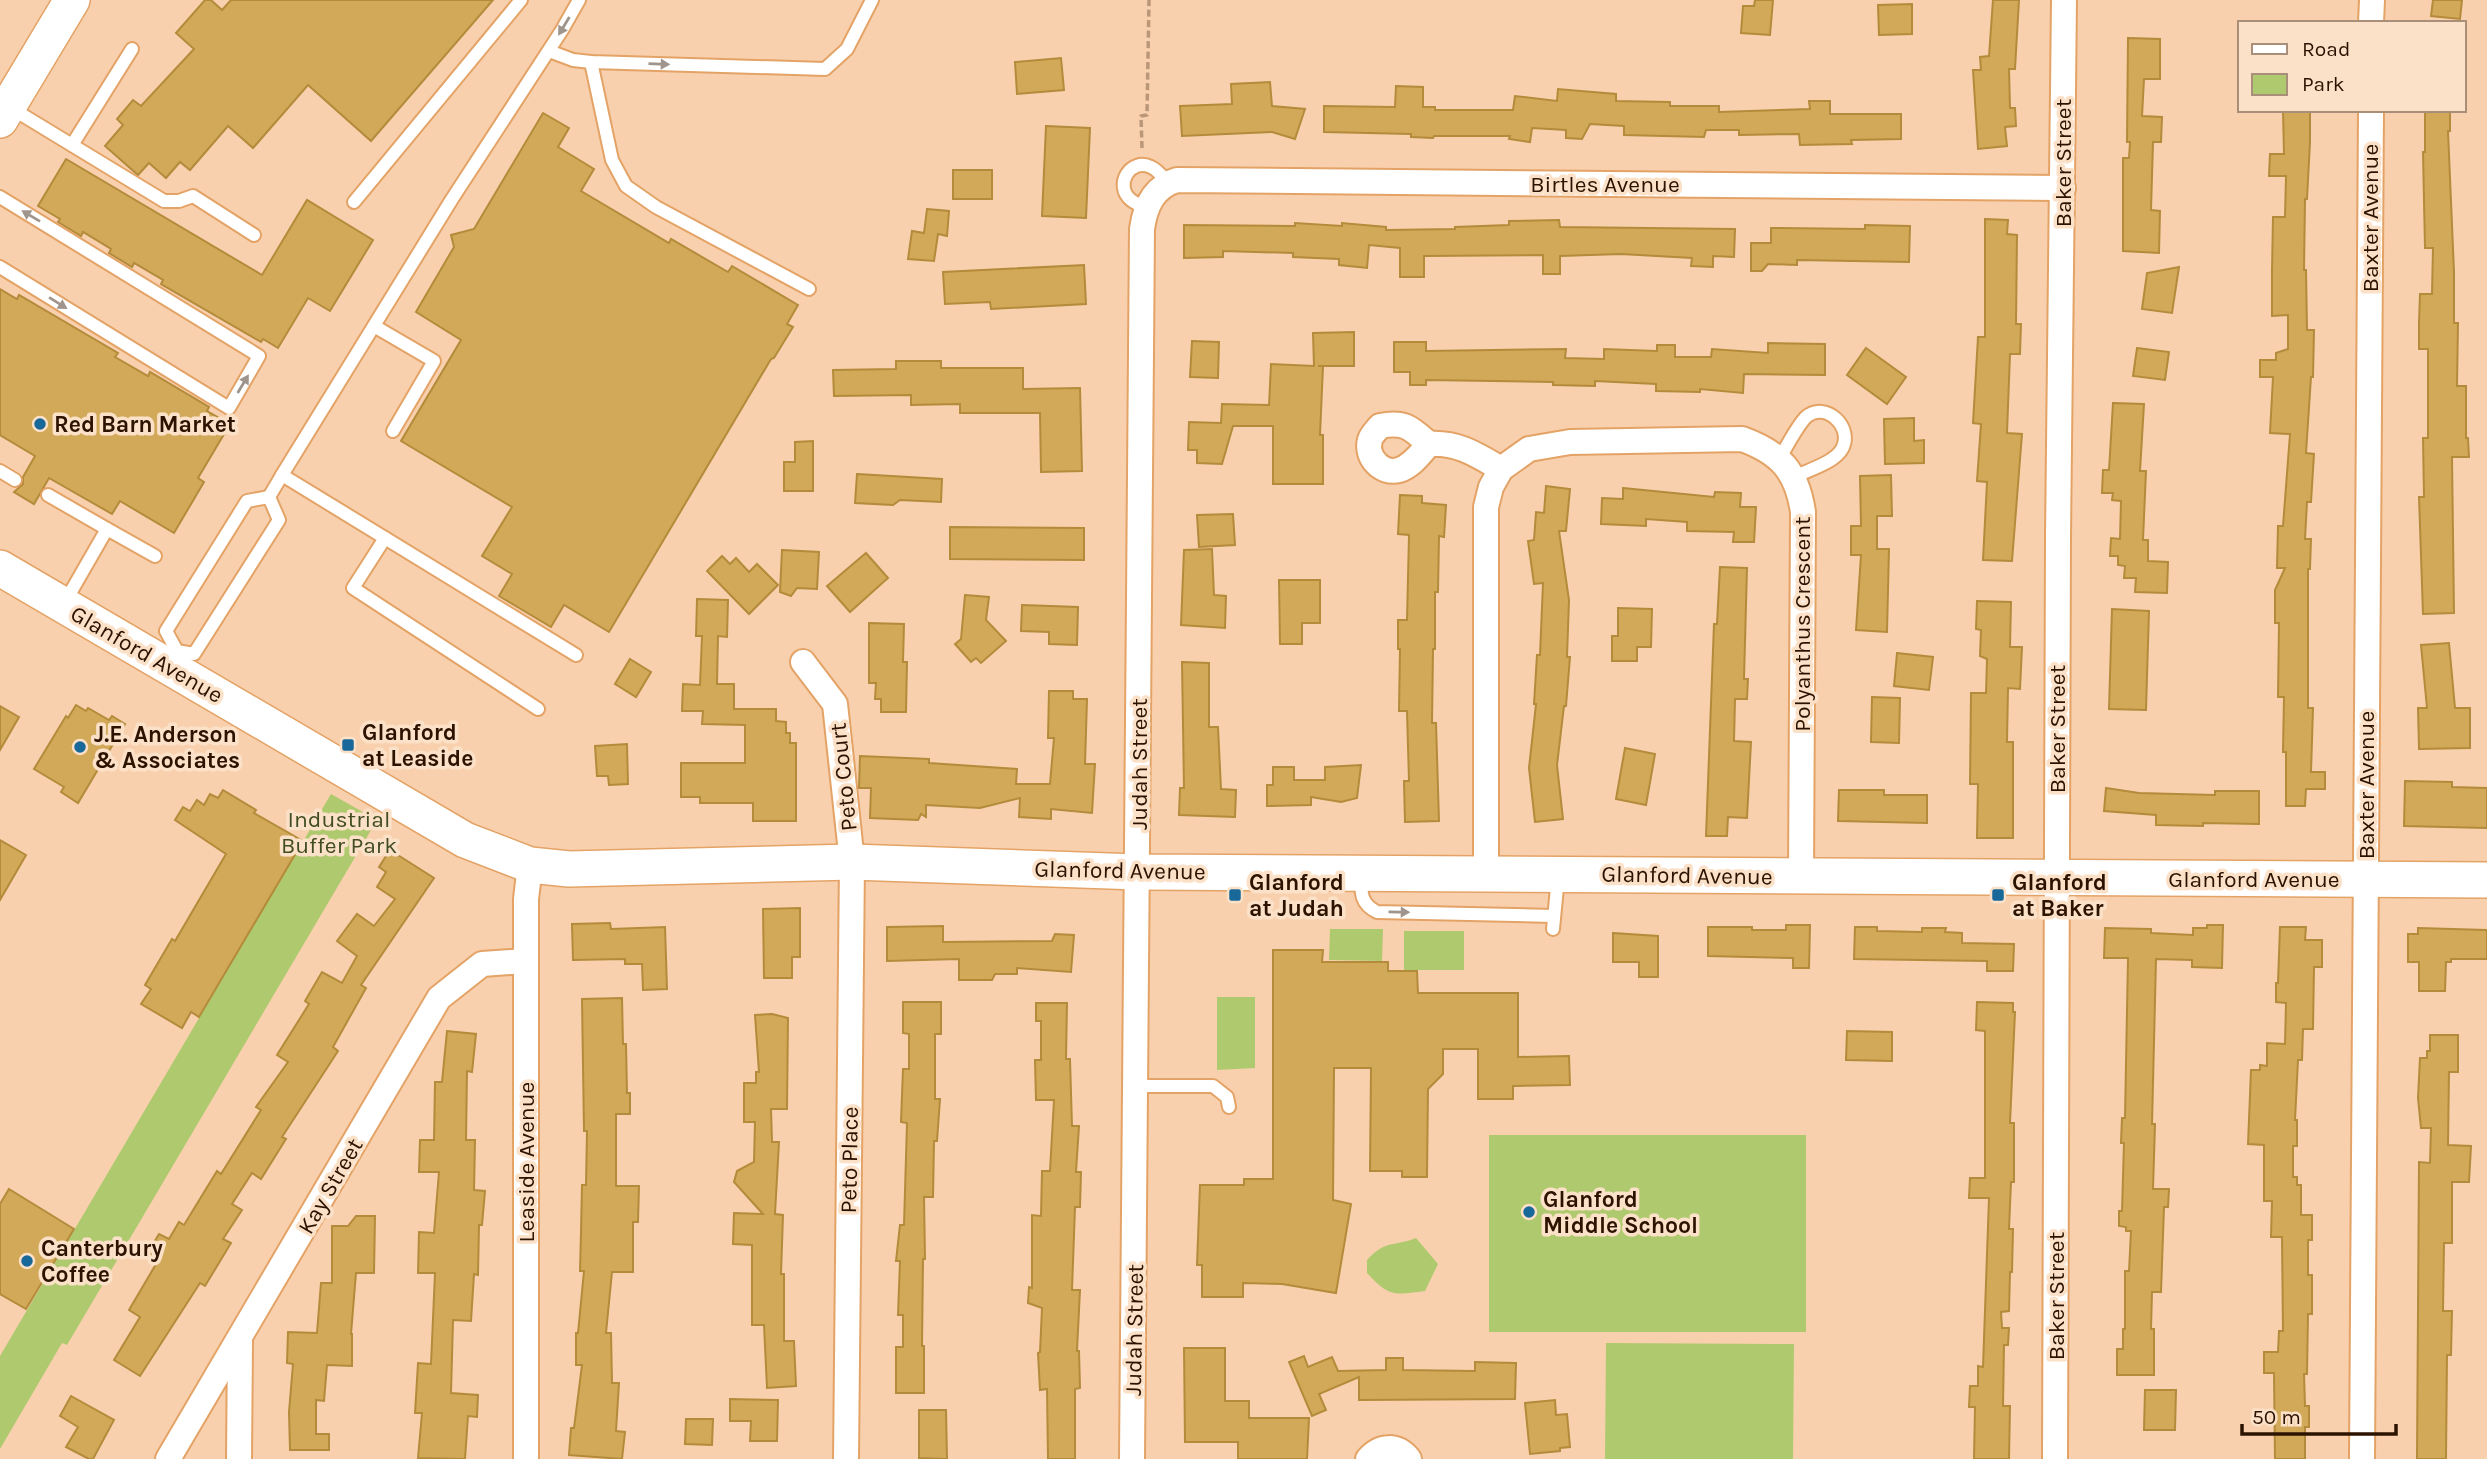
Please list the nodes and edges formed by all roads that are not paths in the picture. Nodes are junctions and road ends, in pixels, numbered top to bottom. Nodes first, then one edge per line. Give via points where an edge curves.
1 (72, 0) edge
2 (520, 0) edge
3 (579, 0) edge
4 (872, 0) edge
5 (2064, 0) edge
6 (2372, 0) edge
7 (2371, 21) edge
8 (132, 49) dead end
9 (548, 51) junction
10 (591, 62) junction
11 (2371, 112) edge
12 (4, 113) edge
13 (72, 145) junction
14 (2063, 188) junction
15 (1155, 196) junction
16 (0, 197) edge
17 (354, 202) dead end
18 (254, 235) dead end
19 (0, 267) edge
20 (809, 289) dead end
21 (374, 326) junction
22 (393, 431) dead end
23 (1429, 444) dead end
24 (1787, 468) junction
25 (1501, 469) junction
26 (0, 471) edge
27 (282, 475) junction
28 (15, 480) dead end
29 (48, 495) dead end
30 (269, 497) junction
31 (107, 529) junction
32 (385, 538) junction
33 (155, 556) dead end
34 (0, 568) edge
35 (63, 605) junction
36 (576, 655) dead end
37 (172, 658) junction
38 (803, 662) dead end
39 (538, 709) dead end
40 (852, 862) junction
41 (530, 865) junction
42 (1138, 872) junction
43 (1361, 873) junction
44 (1486, 873) junction
45 (1559, 873) junction
46 (1801, 876) junction
47 (2057, 877) junction
48 (2366, 879) junction
49 (2487, 880) edge
50 (526, 961) junction
51 (1136, 1086) junction
52 (1229, 1107) dead end
53 (240, 1340) junction
54 (169, 1459) edge
55 (239, 1459) edge
56 (526, 1459) edge
57 (846, 1459) edge
58 (1132, 1459) edge
59 (1368, 1459) edge
60 (1409, 1459) edge
61 (2055, 1459) edge
62 (2362, 1459) edge

1 - 12 main road
2 - 17 lane
3 -> 9 lane
10 -> 4 lane via 825,69 847,49
5 - 14 street, Baker Street
6 - 7 street
8 - 13 lane
9 - 10 lane
9 - 21 lane
10 - 20 lane via 612,160 626,186 656,207
11 - 48 street, Baxter Avenue
12 - 13 lane
13 - 18 lane via 164,201 193,196
14 - 15 street, Birtles Avenue via 1177,180
14 - 47 street, Baker Street
15 - 15 lane via 1157,170 1142,164 1133,167 1123,183 1125,193 1131,200
15 - 42 street, Judah Street via 1142,243
19 -> 16 lane via 229,408 259,356
21 - 22 lane via 434,361
21 - 27 lane
23 - 25 street via 1467,449
24 - 24 lane via 1835,457 1842,450 1840,422 1824,413 1806,417
24 - 25 street via 1758,445 1742,439 1570,442 1529,449
24 - 46 street, Polyanthus Crescent via 1800,490 1803,512
25 - 44 street via 1486,507
26 - 28 lane
27 - 30 lane
27 - 32 lane
29 - 31 lane
30 - 37 lane via 247,502 166,631
30 - 37 lane via 279,520 194,654
31 - 33 lane
31 - 35 lane
32 - 36 lane
32 - 39 lane via 353,587
34 - 35 main road, Glanford Avenue
35 - 37 main road, Glanford Avenue
37 - 41 main road, Glanford Avenue via 465,839
38 - 40 street, Peto Court via 835,704
40 - 41 main road, Glanford Avenue via 569,869
40 - 42 main road, Glanford Avenue
40 - 57 street, Peto Place
41 - 50 street, Leaside Avenue
42 - 43 main road, Glanford Avenue
42 - 51 street, Judah Street
43 - 44 main road, Glanford Avenue
43 -> 45 lane via 1361,895 1367,907 1377,912 1554,922
44 - 45 main road, Glanford Avenue
45 - 46 main road, Glanford Avenue
46 - 47 main road, Glanford Avenue
47 - 48 main road, Glanford Avenue
47 - 61 street, Baker Street
48 - 49 main road, Glanford Avenue
48 - 62 street, Baxter Avenue
50 - 53 street, Kay Street via 482,964 439,998
50 - 56 street, Leaside Avenue
51 - 52 lane via 1213,1086 1227,1097
51 - 58 street, Judah Street
53 - 54 street, Kay Street
53 - 55 street
59 - 60 street via 1374,1452 1395,1448

